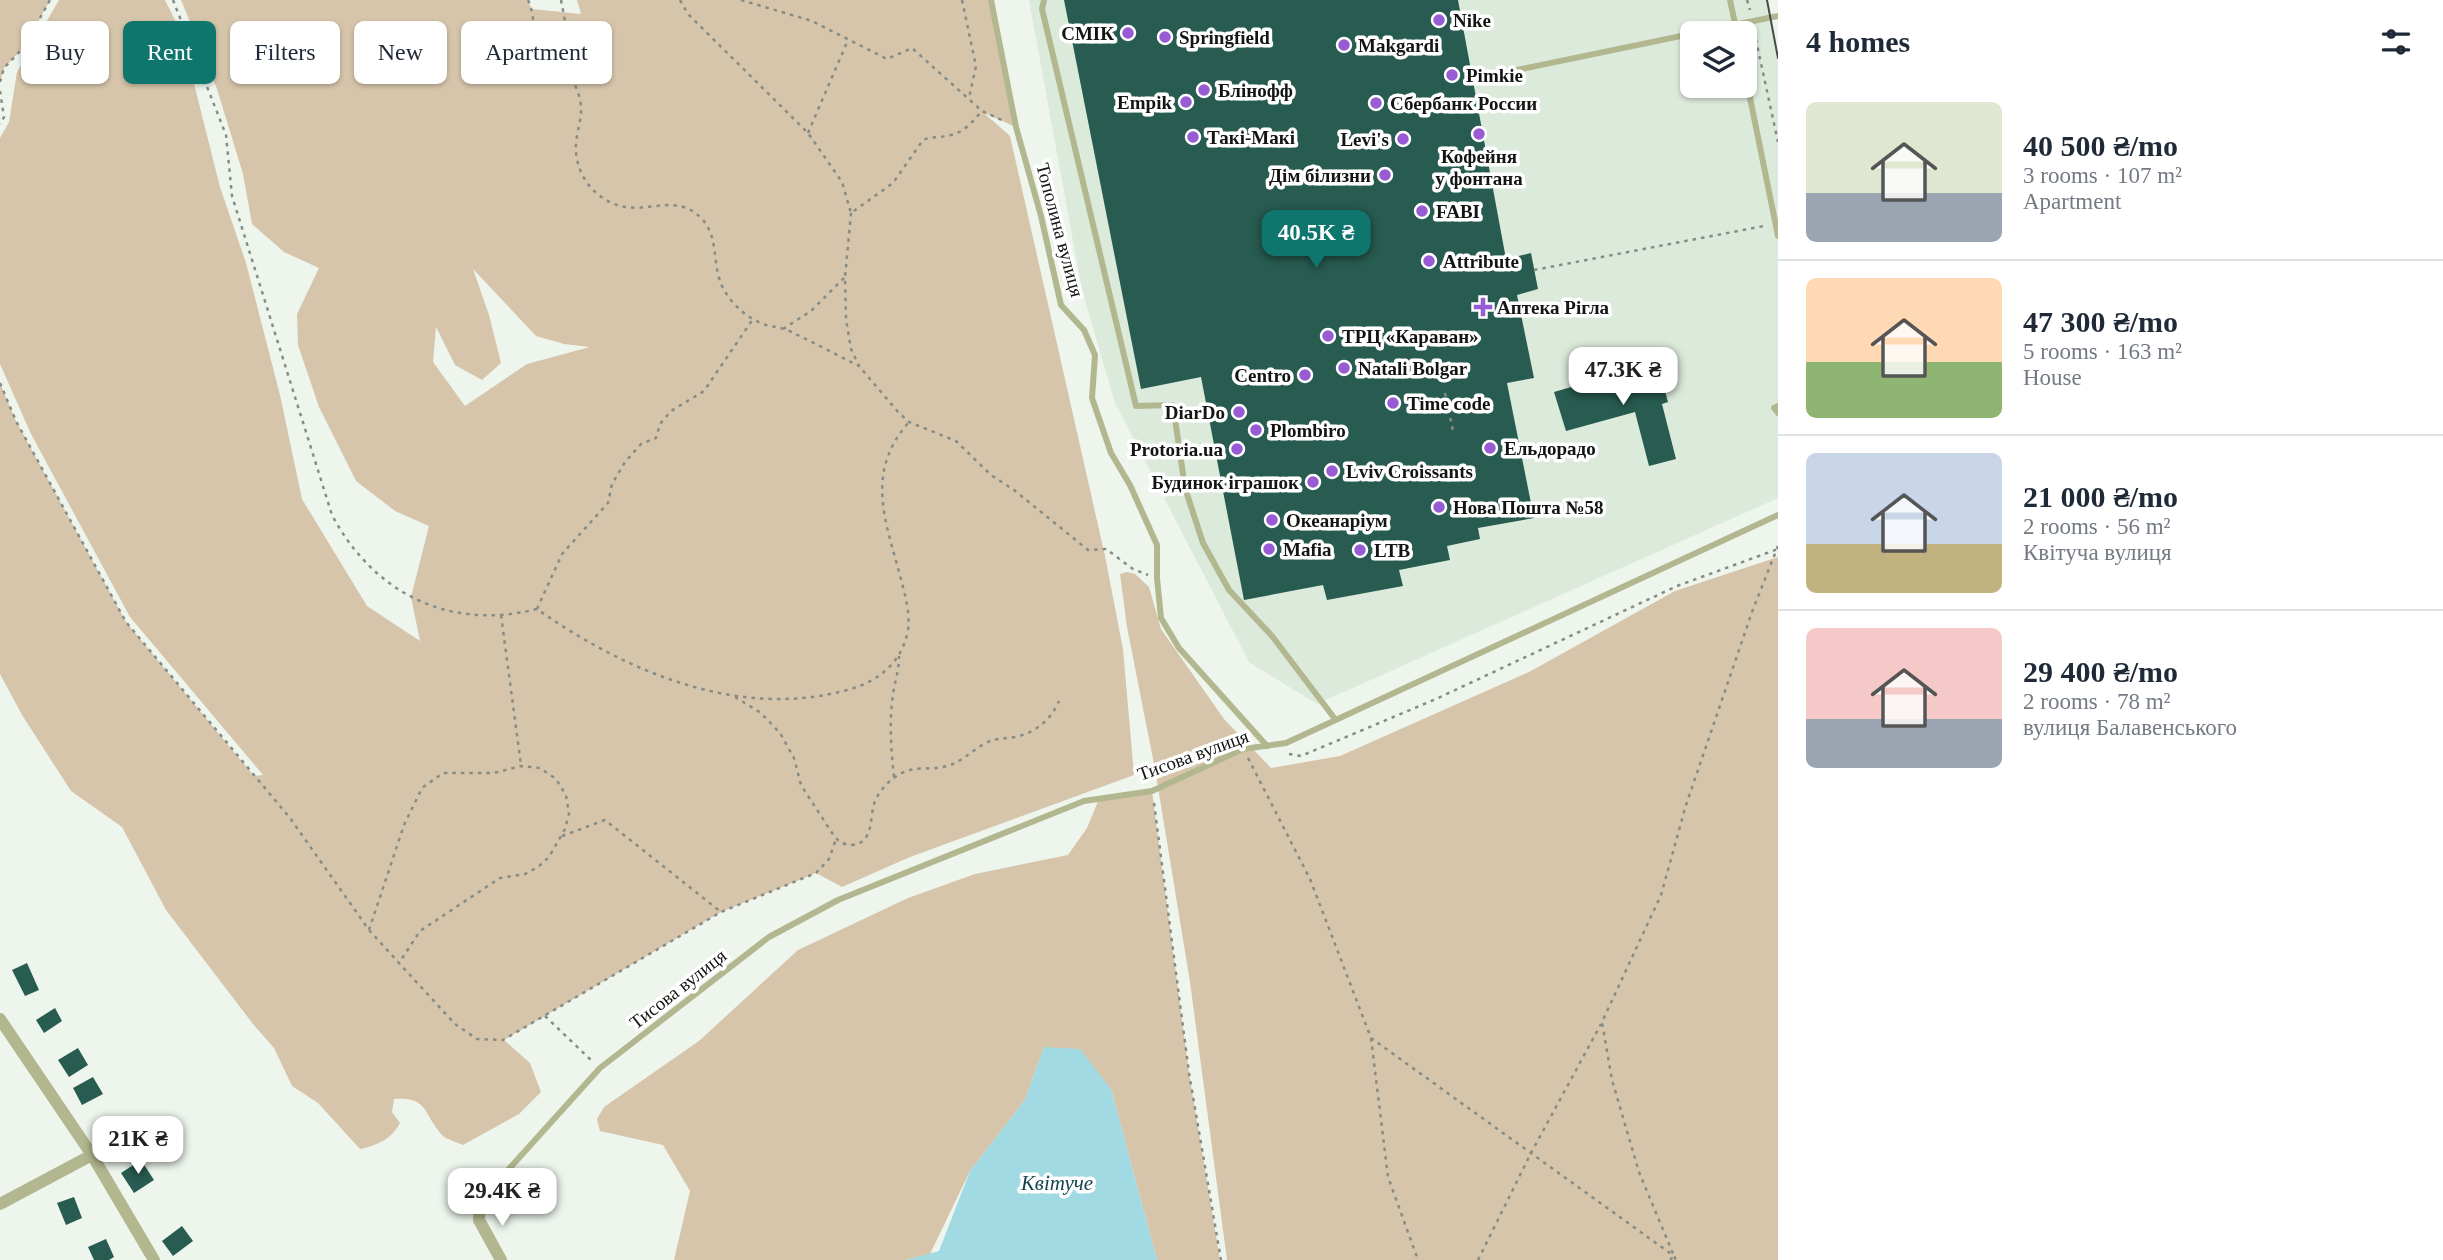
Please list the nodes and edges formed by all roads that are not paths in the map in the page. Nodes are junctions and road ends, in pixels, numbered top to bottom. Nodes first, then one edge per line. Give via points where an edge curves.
1 (991, 0) edge
2 (1044, 0) edge
3 (1730, 0) edge
4 (1778, 16) edge
5 (1734, 21) edge
6 (1748, 21) edge
7 (1680, 35) edge
8 (1483, 76) dead end
9 (1750, 98) edge
10 (1778, 236) edge
11 (1778, 406) edge
12 (1778, 412) edge
13 (1778, 514) edge
14 (1335, 719) junction
15 (1267, 746) junction
16 (0, 1019) edge
17 (92, 1155) junction
18 (480, 1201) joint
19 (0, 1204) edge
20 (154, 1260) edge
21 (501, 1260) edge

1 - 15 lane, Тополина вулиця via 1016,127 1061,305 1084,330 1095,355 1092,398 1111,453 1157,545 1161,618 1179,648
2 - 14 lane via 1042,9 1136,406 1173,405 1185,488 1203,543 1229,590 1272,636
3 - 5 lane
4 - 6 lane
7 - 8 lane
9 - 10 lane
11 - 12 lane via 1774,408
13 - 14 lane, Тисова вулиця
14 - 15 lane, Тисова вулиця via 1286,743
15 - 18 lane, Тисова вулиця via 1244,749 1152,791 1084,801 838,900 769,937 600,1068
16 - 17 street
17 - 19 street
17 - 20 street
18 - 21 street via 479,1220

